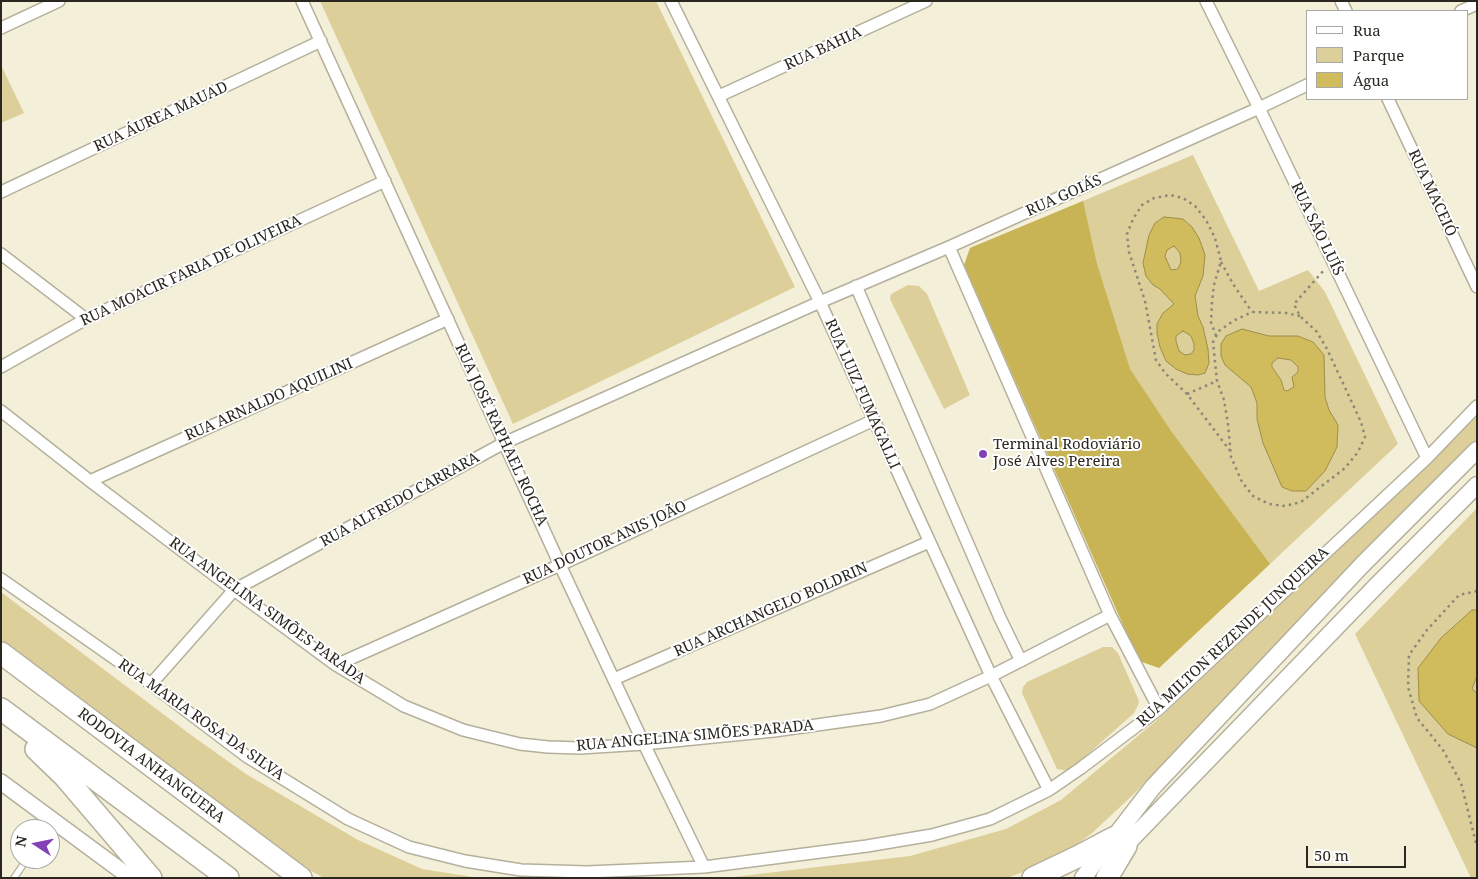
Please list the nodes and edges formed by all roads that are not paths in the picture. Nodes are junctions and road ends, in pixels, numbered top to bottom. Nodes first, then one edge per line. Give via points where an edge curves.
1 (59, 1) edge
2 (302, 1) edge
3 (671, 1) edge
4 (926, 1) edge
5 (1206, 1) edge
6 (1476, 4) edge
7 (1463, 10) edge
8 (1, 28) edge
9 (321, 42) junction
10 (1306, 85) edge
11 (719, 96) junction
12 (1388, 100) edge
13 (1259, 108) junction
14 (385, 181) junction
15 (1, 192) edge
16 (949, 247) junction
17 (1, 254) edge
18 (856, 286) junction
19 (1477, 287) edge
20 (820, 302) junction
21 (86, 319) junction
22 (448, 319) junction
23 (1, 367) edge
24 (1477, 406) edge
25 (1, 411) edge
26 (874, 420) junction
27 (504, 443) junction
28 (1477, 450) edge
29 (1426, 458) junction
30 (90, 481) junction
31 (1477, 485) edge
32 (929, 542) junction
33 (560, 565) junction
34 (1, 579) edge
35 (234, 590) junction
36 (1110, 615) junction
37 (1, 653) edge
38 (1021, 661) junction
39 (336, 664) junction
40 (991, 676) junction
41 (614, 679) junction
42 (151, 684) junction
43 (1, 709) edge
44 (1159, 709) junction
45 (1, 716) edge
46 (644, 744) junction
47 (1, 782) edge
48 (1049, 790) junction
49 (251, 841) junction
50 (1120, 842) junction
51 (409, 847) joint
52 (704, 867) junction
53 (131, 878) edge
54 (151, 878) edge
55 (228, 878) edge
56 (302, 878) edge
57 (315, 878) edge
58 (1032, 878) edge
59 (1083, 878) edge
60 (1091, 878) edge
61 (1107, 878) edge

1 - 8 street
2 - 9 street, RUA JOSÉ RAPHAEL ROCHA
3 - 11 street, RUA LUIZ FUMAGALLI
4 - 11 street, RUA BAHIA
5 - 13 street, RUA SÃO LUÍS
6 - 7 street
9 - 14 street, RUA JOSÉ RAPHAEL ROCHA
9 - 15 street, RUA ÁUREA MAUAD
10 - 13 street, RUA GOIÁS
11 - 20 street, RUA LUIZ FUMAGALLI
12 - 19 street, RUA MACEIÓ
13 - 16 street, RUA GOIÁS
13 - 29 street, RUA SÃO LUÍS
14 - 21 street, RUA MOACIR FARIA DE OLIVEIRA
14 - 22 street, RUA JOSÉ RAPHAEL ROCHA
16 - 18 street, RUA GOIÁS
16 - 36 street
17 - 21 street
18 - 20 street, RUA GOIÁS
18 - 38 street
20 - 26 street, RUA LUIZ FUMAGALLI
20 - 27 street, RUA ALFREDO CARRARA
21 - 23 street, RUA MOACIR FARIA DE OLIVEIRA
22 - 27 street, RUA JOSÉ RAPHAEL ROCHA
22 - 30 street, RUA ARNALDO AQUILINI
24 - 29 street, RUA MILTON REZENDE JUNQUEIRA
25 - 30 street, RUA ANGELINA SIMÕES PARADA
26 - 32 street, RUA LUIZ FUMAGALLI
26 - 33 street, RUA DOUTOR ANIS JOÃO
27 - 33 street, RUA JOSÉ RAPHAEL ROCHA
27 - 35 street, RUA ALFREDO CARRARA
28 - 50 main road via 1362,564 1154,787
29 - 44 street, RUA MILTON REZENDE JUNQUEIRA
30 - 35 street, RUA ANGELINA SIMÕES PARADA
31 - 50 main road
32 - 40 street, RUA LUIZ FUMAGALLI
32 - 41 street, RUA ARCHANGELO BOLDRIN
33 - 39 street, RUA DOUTOR ANIS JOÃO
33 - 41 street, RUA JOSÉ RAPHAEL ROCHA
34 - 42 street, RUA MARIA ROSA DA SILVA
35 - 39 street, RUA ANGELINA SIMÕES PARADA
35 - 42 street, RUA ALFREDO CARRARA
36 - 38 street, RUA ANGELINA SIMÕES PARADA
36 - 44 street
37 - 49 highway, RODOVIA ANHANGUERA
38 - 40 street, RUA ANGELINA SIMÕES PARADA
39 - 46 street, RUA ANGELINA SIMÕES PARADA via 404,706 494,739 548,747
40 - 46 street, RUA ANGELINA SIMÕES PARADA via 930,704 881,716
40 - 48 street, RUA LUIZ FUMAGALLI
41 - 46 street, RUA JOSÉ RAPHAEL ROCHA
42 - 51 street, RUA MARIA ROSA DA SILVA via 246,756 348,819
43 - 55 highway
44 - 48 street, RUA MILTON REZENDE JUNQUEIRA
45 - 54 highway via 64,776
46 - 52 street, RUA JOSÉ RAPHAEL ROCHA
47 - 53 street
48 - 52 street, RUA MILTON REZENDE JUNQUEIRA via 990,819 932,835
49 - 56 highway, RODOVIA ANHANGUERA
49 - 57 highway
50 - 58 highway
50 - 59 main road
50 - 60 main road
50 - 61 highway
51 - 52 street, RUA MILTON REZENDE JUNQUEIRA via 521,870 587,872

